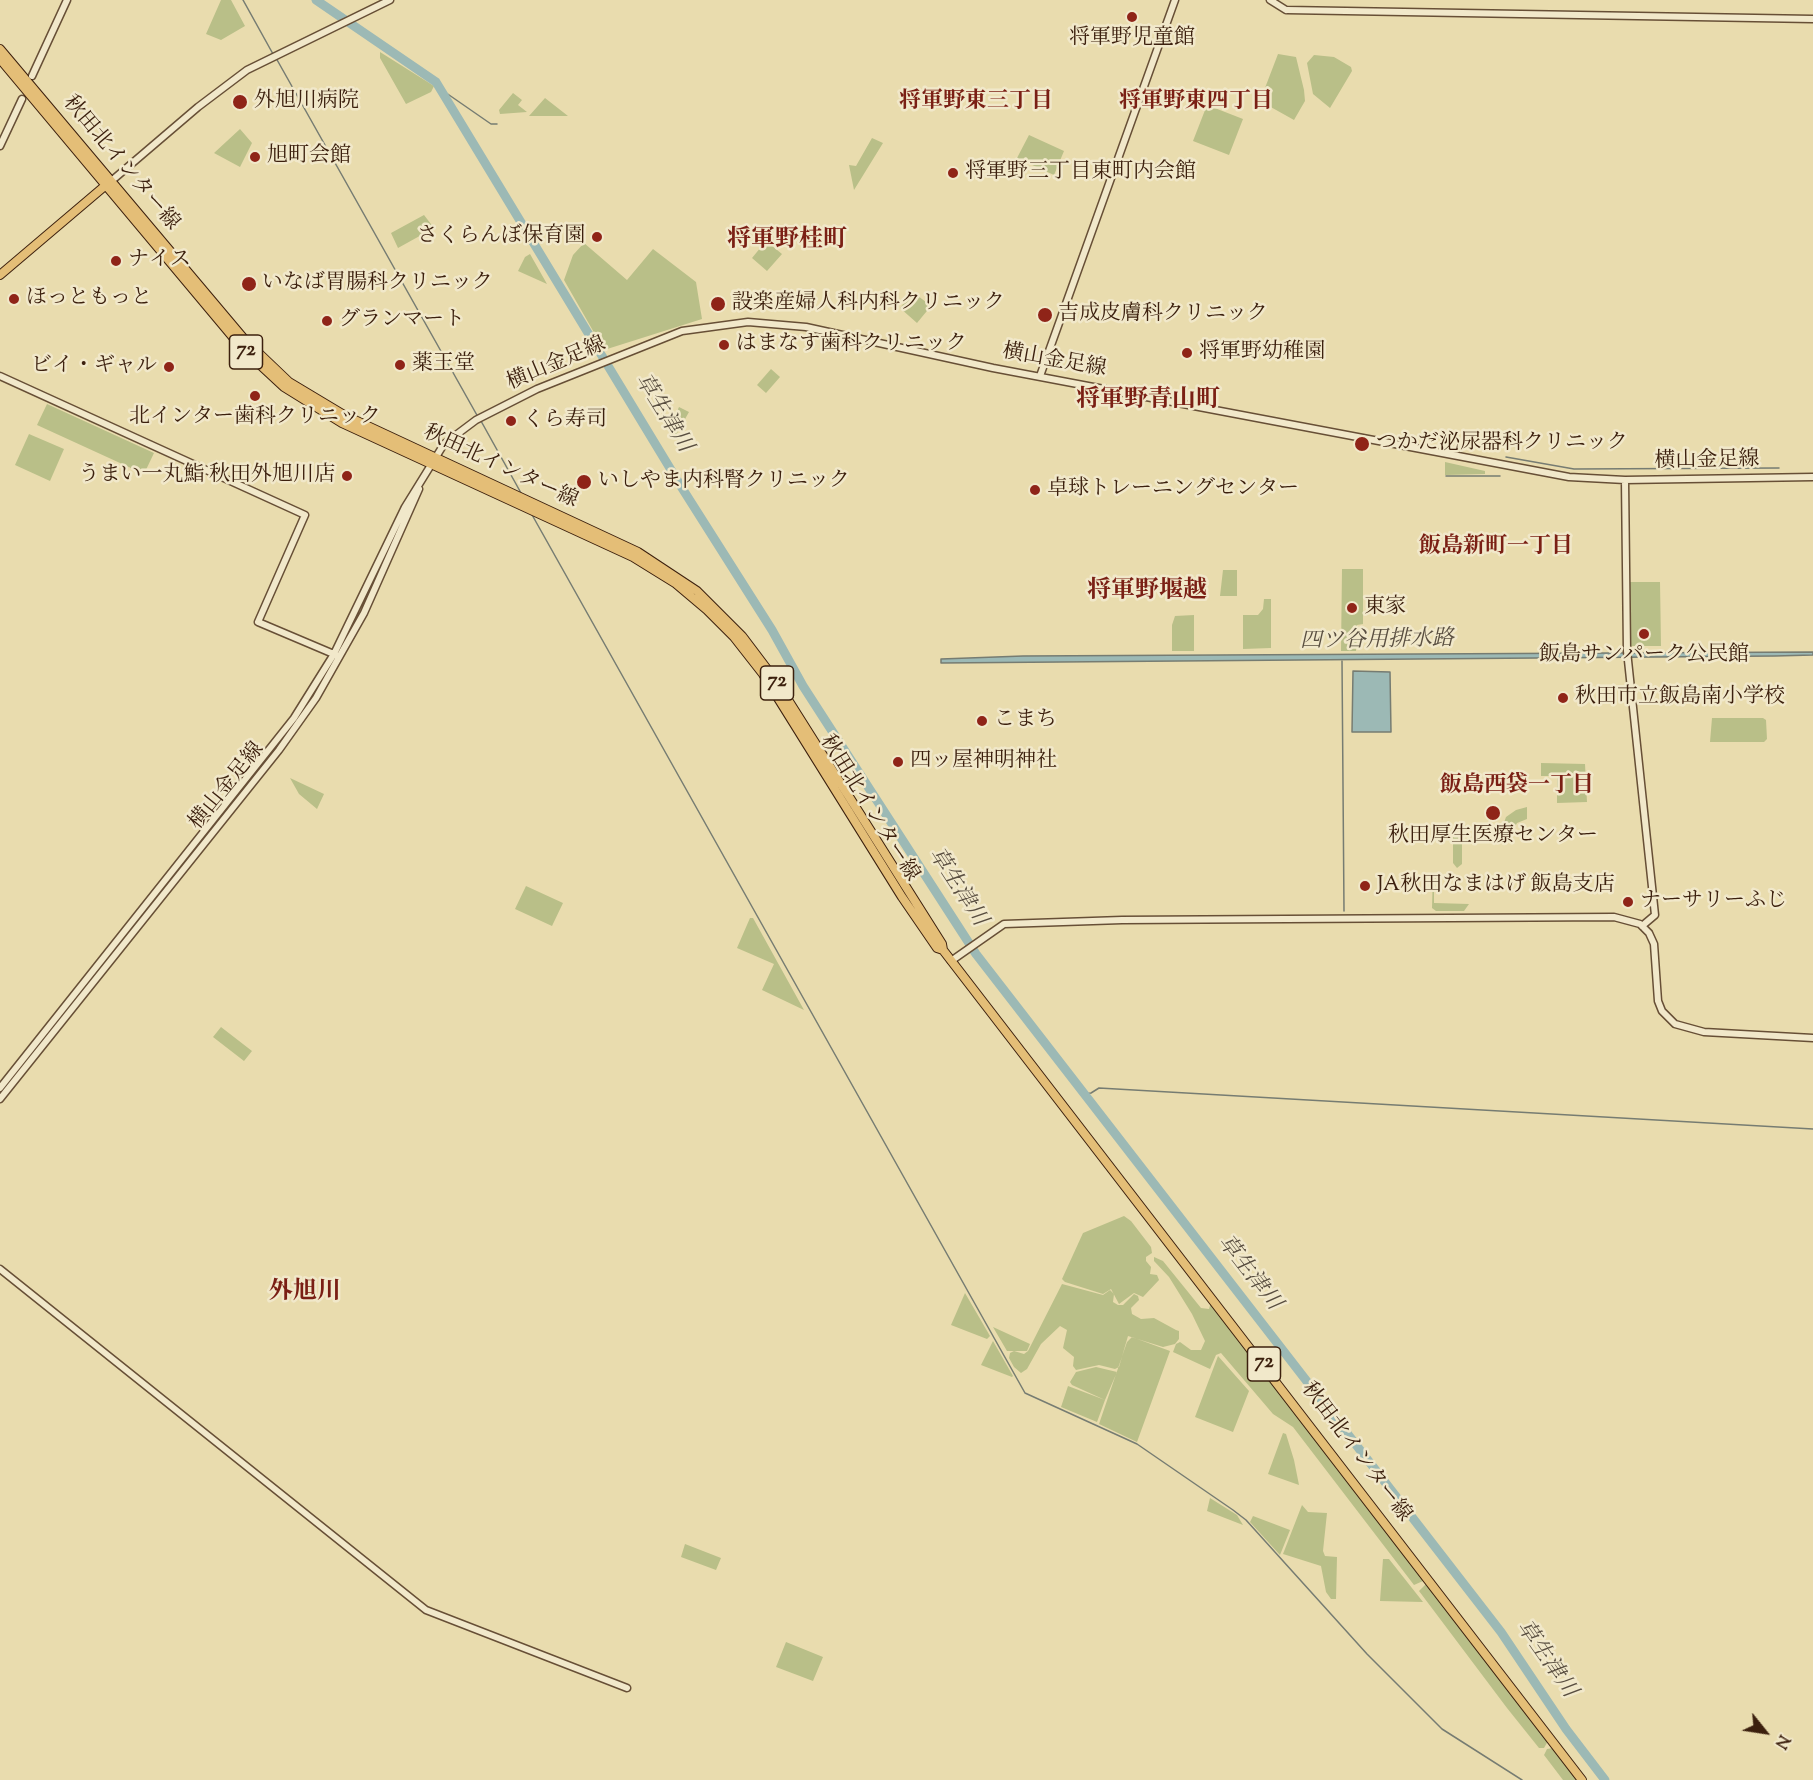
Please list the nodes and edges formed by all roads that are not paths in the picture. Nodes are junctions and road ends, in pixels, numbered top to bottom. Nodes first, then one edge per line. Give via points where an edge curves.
1 (67, 0) edge
2 (390, 0) edge
3 (1175, 0) edge
4 (1270, 0) edge
5 (1813, 19) edge
6 (0, 49) edge
7 (0, 59) edge
8 (32, 76) dead end
9 (22, 99) dead end
10 (0, 145) edge
11 (109, 183) junction
12 (0, 275) edge
13 (0, 376) edge
14 (1040, 376) junction
15 (432, 460) junction
16 (1813, 477) edge
17 (1625, 480) junction
18 (528, 506) junction
19 (337, 656) junction
20 (1642, 926) junction
21 (951, 962) junction
22 (1813, 1038) edge
23 (0, 1088) edge
24 (0, 1099) edge
25 (0, 1269) edge
26 (627, 1688) dead end
27 (1582, 1780) edge

1 - 8 street
2 - 11 street via 247,70
3 - 14 street
4 - 5 street via 1286,10
6 - 11 main road, 秋田北インター線 / 72
7 - 11 main road, 秋田北インター線 / 72
9 - 10 street
11 - 12 main road
11 - 15 main road, 秋田北インター線 / 72 via 242,348 278,382 333,418
13 - 19 street via 305,515 258,622
14 - 15 street, 横山金足線 via 780,323 748,322 682,331 555,381 479,418 444,444
14 - 17 street, 横山金足線 via 1545,473
15 - 18 main road, 秋田北インター線 / 72
15 - 18 main road, 秋田北インター線 / 72 via 519,496
15 - 19 street, 横山金足線 via 405,507
16 - 17 street, 横山金足線
17 - 20 street via 1627,655 1655,915
18 - 21 main road, 秋田北インター線 / 72 via 651,567 685,591 726,629 763,674 902,897
19 - 23 street, 横山金足線 via 274,746
19 - 24 street, 横山金足線 via 316,698 279,750
20 - 21 street via 1614,917 1004,924
20 - 22 street via 1654,944 1658,1001 1675,1024 1704,1032
21 - 27 main road, 秋田北インター線 / 72
25 - 26 street via 426,1610

